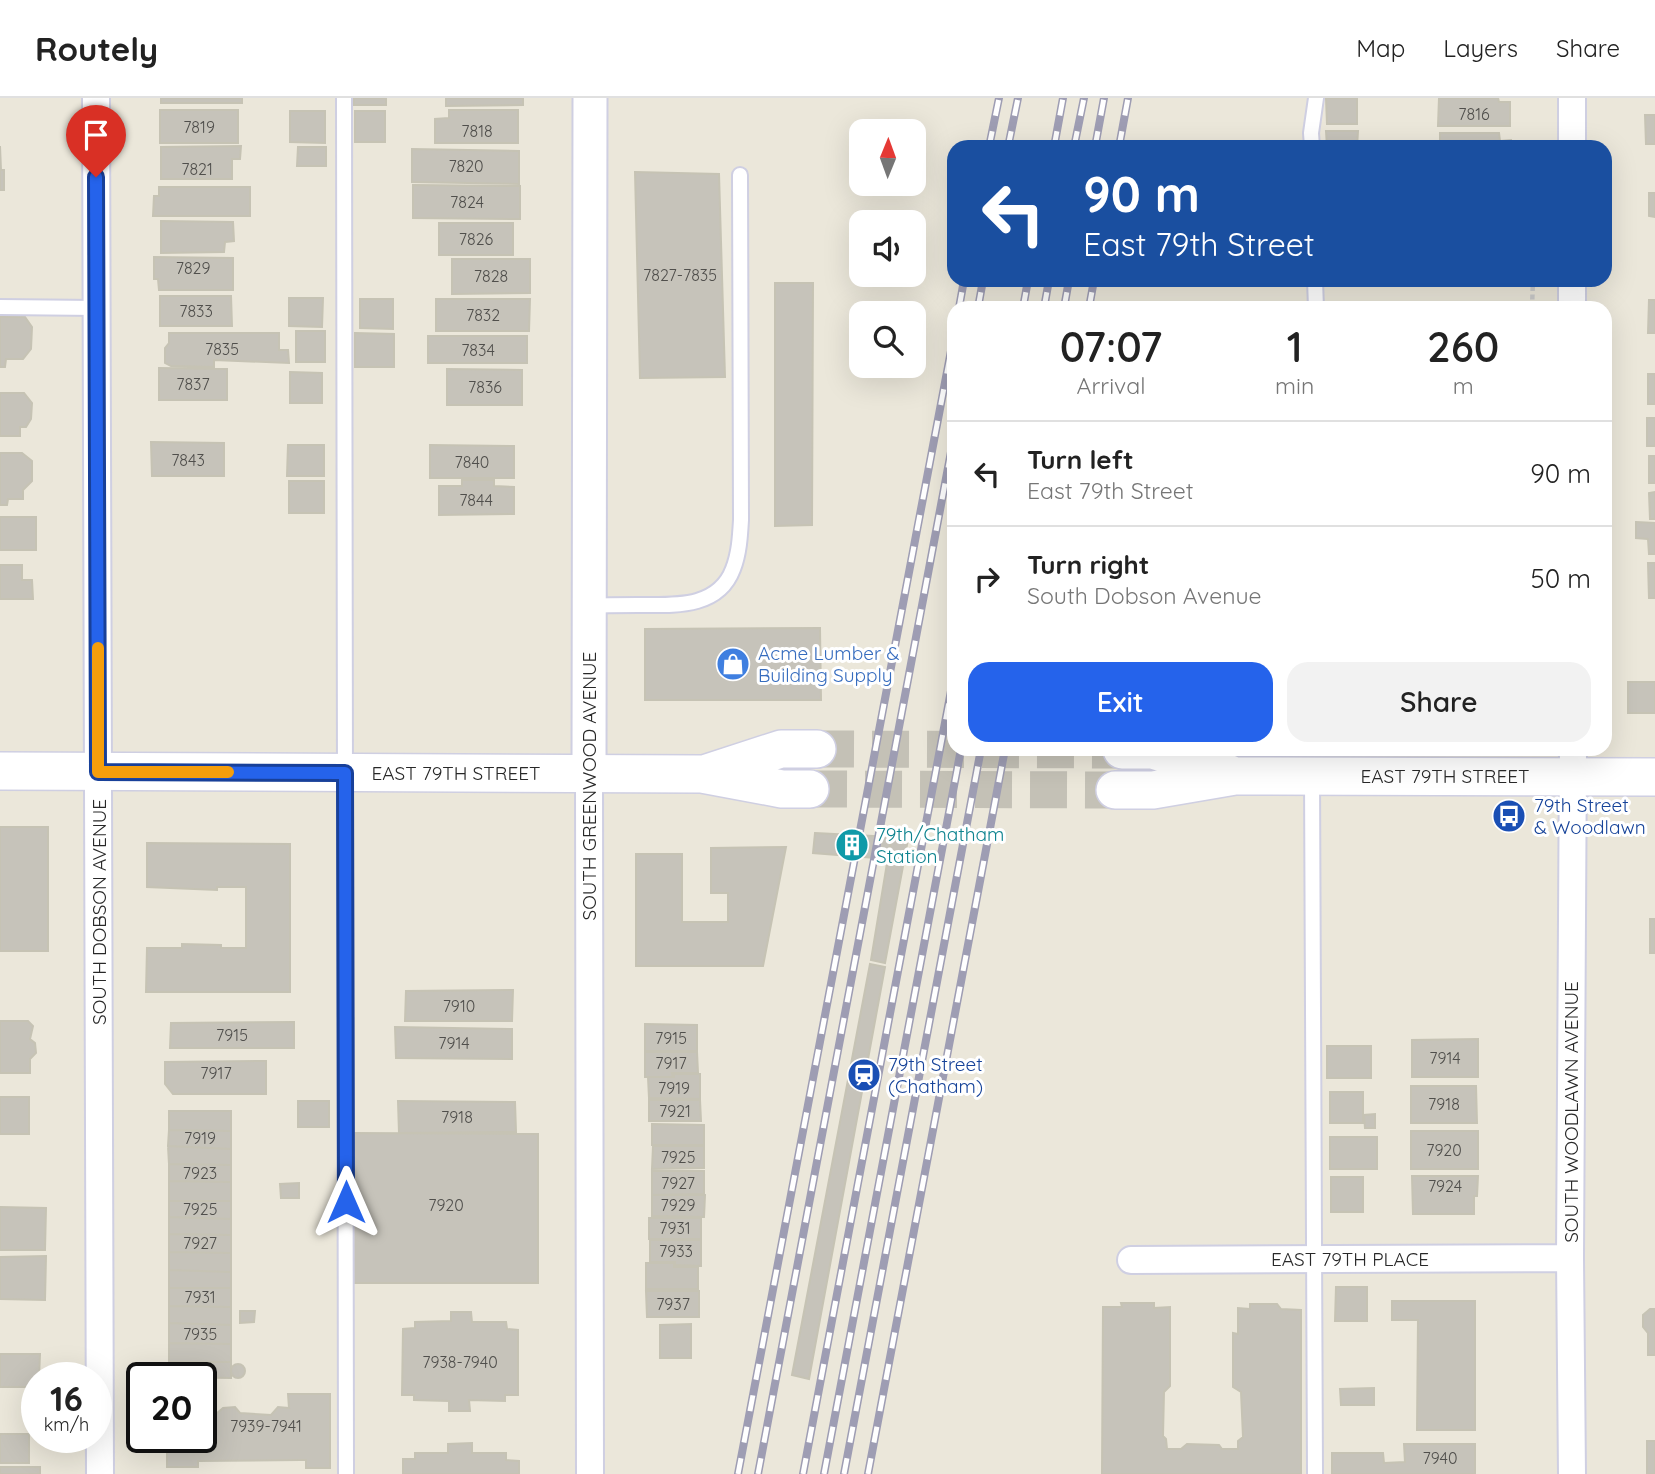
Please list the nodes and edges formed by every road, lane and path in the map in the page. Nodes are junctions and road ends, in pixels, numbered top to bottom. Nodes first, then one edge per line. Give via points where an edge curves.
1 (96, 98) edge
2 (344, 98) edge
3 (590, 98) edge
4 (1316, 98) edge
5 (1572, 98) edge
6 (1312, 140) edge
7 (1572, 140) edge
8 (740, 175) dead end
9 (0, 307) edge
10 (97, 308) junction
11 (589, 606) junction
12 (817, 750) tunnel mouth
13 (1172, 756) edge
14 (1573, 763) edge
15 (0, 771) edge
16 (98, 772) junction
17 (345, 773) junction
18 (589, 774) junction
19 (702, 774) junction
20 (1235, 776) junction
21 (1312, 776) junction
22 (1655, 777) edge
23 (810, 789) tunnel mouth
24 (1115, 790) tunnel mouth
25 (1570, 1258) junction
26 (1315, 1259) junction
27 (1131, 1260) dead end
28 (100, 1474) edge
29 (346, 1474) edge
30 (590, 1474) edge
31 (1315, 1474) edge
32 (1572, 1474) edge

1 - 10 street, SOUTH DOBSON AVENUE
2 - 17 lane
3 - 11 street, SOUTH GREENWOOD AVENUE
4 - 6 lane
5 - 7 street
8 - 11 lane via 741,520 733,570 722,587 702,601
9 - 10 lane
10 - 16 street, SOUTH DOBSON AVENUE
11 - 18 street, SOUTH GREENWOOD AVENUE
12 - 19 main road, EAST 79TH STREET via 781,749
13 - 20 main road, EAST 79TH STREET
14 - 21 main road, EAST 79TH STREET
14 - 22 main road, EAST 79TH STREET
14 - 25 street, SOUTH WOODLAWN AVENUE
15 - 16 main road, EAST 79TH STREET
16 - 17 main road, EAST 79TH STREET
16 - 28 street, SOUTH DOBSON AVENUE
17 - 18 main road, EAST 79TH STREET
17 - 29 lane
18 - 19 main road, EAST 79TH STREET
18 - 30 street, SOUTH GREENWOOD AVENUE
19 - 23 main road, EAST 79TH STREET via 782,789
20 - 21 main road, EAST 79TH STREET
20 - 24 main road, EAST 79TH STREET via 1153,790
21 - 26 lane
25 - 26 street, EAST 79TH PLACE
25 - 32 street, SOUTH WOODLAWN AVENUE
26 - 27 street, EAST 79TH PLACE
26 - 31 lane

